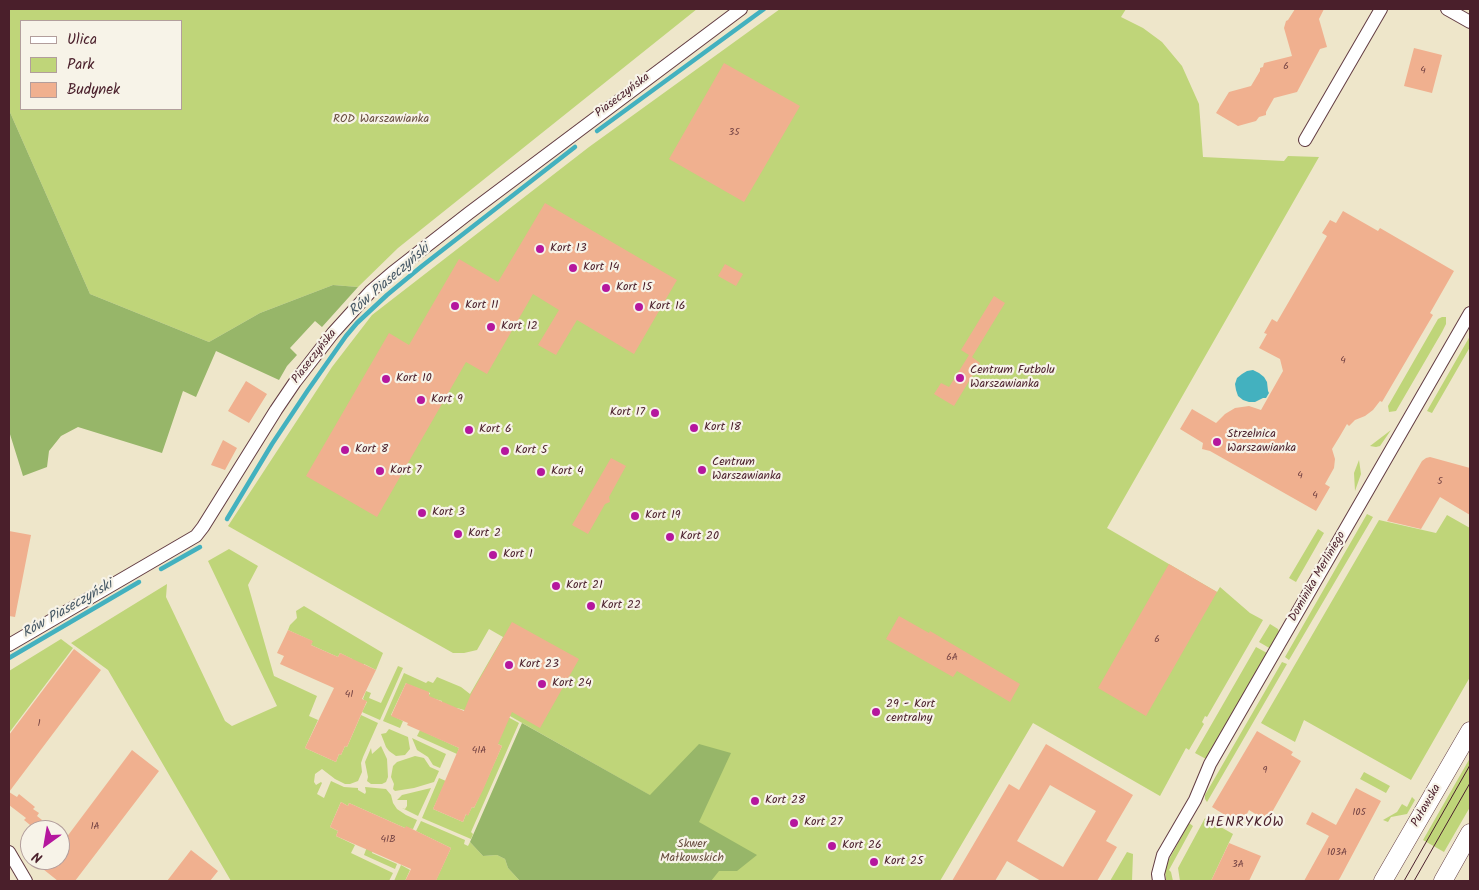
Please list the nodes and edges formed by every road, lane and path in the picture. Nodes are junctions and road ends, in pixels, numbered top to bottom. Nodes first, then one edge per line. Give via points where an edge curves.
1 (741, 9) edge
2 (1380, 9) edge
3 (1447, 9) edge
4 (1470, 22) edge
5 (1306, 140) dead end
6 (1470, 313) edge
7 (9, 645) edge
8 (1470, 731) edge
9 (1470, 833) edge
10 (9, 852) edge
11 (26, 881) edge
12 (1159, 881) edge
13 (1383, 881) edge
14 (1443, 881) edge

1 - 7 street, Piaseczyńska via 491,196 371,292 333,333 295,382 196,536
2 - 5 street
3 - 4 street
6 - 12 street, Dominika Merliniego via 1215,755 1160,864
8 - 13 main road, Puławska
9 - 14 main road
10 - 11 street

